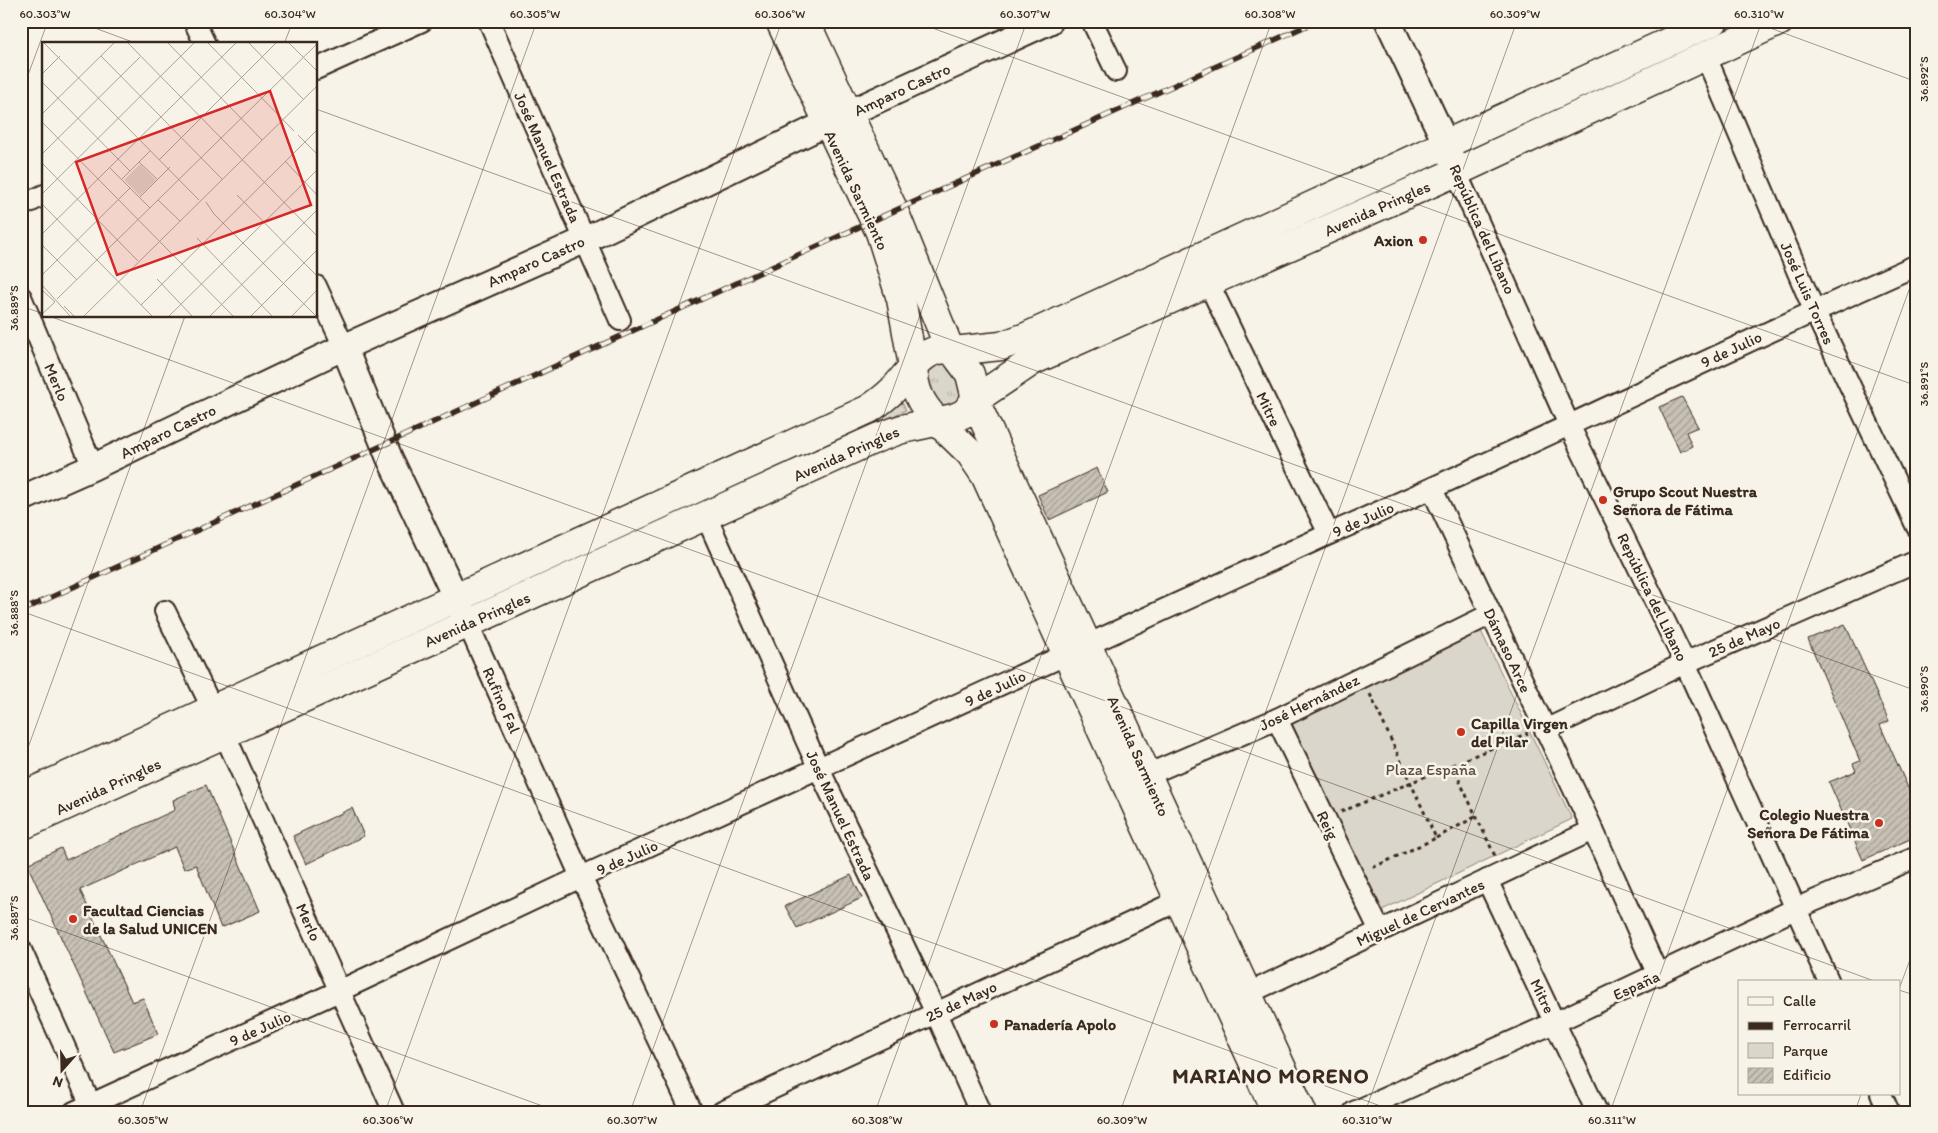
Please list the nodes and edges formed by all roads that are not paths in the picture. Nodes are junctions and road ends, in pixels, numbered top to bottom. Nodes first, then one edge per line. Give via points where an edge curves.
1 (194, 21) edge
2 (422, 21) edge
3 (489, 21) edge
4 (780, 21) edge
5 (806, 21) edge
6 (1050, 21) edge
7 (1092, 21) edge
8 (1388, 21) edge
9 (1714, 21) edge
10 (1780, 21) edge
11 (203, 42) edge
12 (1706, 57) junction
13 (318, 68) edge
14 (1116, 71) dead end
15 (838, 118) junction
16 (1446, 144) junction
17 (1456, 172) junction
18 (42, 196) edge
19 (21, 206) edge
20 (585, 240) junction
21 (1917, 265) edge
22 (1209, 284) junction
23 (318, 290) edge
24 (21, 297) edge
25 (1814, 310) junction
26 (620, 320) dead end
27 (344, 347) junction
28 (952, 351) junction
29 (913, 366) junction
30 (975, 400) junction
31 (936, 420) junction
32 (1569, 424) junction
33 (94, 467) junction
34 (1432, 489) junction
35 (21, 499) edge
36 (706, 516) junction
37 (1917, 527) edge
38 (1329, 534) junction
39 (1917, 561) edge
40 (456, 596) junction
41 (165, 611) dead end
42 (1491, 614) junction
43 (468, 624) junction
44 (1078, 650) junction
45 (1685, 663) junction
46 (212, 708) junction
47 (1277, 719) junction
48 (1537, 731) junction
49 (224, 733) junction
50 (819, 769) junction
51 (1137, 780) junction
52 (21, 797) edge
53 (21, 826) edge
54 (1593, 830) junction
55 (1917, 857) edge
56 (581, 877) junction
57 (1487, 880) junction
58 (1189, 894) junction
59 (1796, 909) junction
60 (1380, 931) junction
61 (21, 950) edge
62 (1658, 974) junction
63 (1828, 980) edge
64 (340, 992) junction
65 (1247, 994) junction
66 (936, 1012) junction
67 (1556, 1022) junction
68 (1882, 1096) edge
69 (86, 1109) edge
70 (394, 1112) edge
71 (692, 1112) edge
72 (722, 1112) edge
73 (980, 1112) edge
74 (1276, 1112) edge
75 (1302, 1112) edge
76 (1354, 1112) edge
77 (1597, 1112) edge
78 (1889, 1112) edge

1 - 11 street
2 - 13 street
3 - 20 street, José Manuel Estrada
4 - 15 main road, Avenida Sarmiento
5 - 15 main road, Avenida Sarmiento
6 - 15 street, Amparo Castro
7 - 14 street
8 - 16 street, República del Líbano
9 - 16 main road, Avenida Pringles
10 - 12 main road, Avenida Pringles
12 - 17 main road, Avenida Pringles
12 - 25 street, José Luis Torres
15 - 20 street, Amparo Castro
15 - 28 main road, Avenida Sarmiento via 894,211
15 - 29 main road, Avenida Sarmiento via 901,300
16 - 17 street, República del Líbano
16 - 28 main road, Avenida Pringles via 1026,337 988,348
17 - 22 main road, Avenida Pringles
17 - 32 street, República del Líbano
18 - 19 street
20 - 26 street, José Manuel Estrada
20 - 27 street, Amparo Castro
21 - 25 street, 9 de Julio
22 - 30 main road, Avenida Pringles via 1034,360
22 - 38 street, Mitre
23 - 27 street, Rufino Fal
24 - 33 street, Merlo
25 - 32 street, 9 de Julio
25 - 37 street, José Luis Torres
27 - 33 street, Amparo Castro
27 - 40 street, Rufino Fal via 389,457
28 - 29 main road via 938,351
28 - 30 main road via 970,374
29 - 31 main road via 918,399
29 - 40 main road, Avenida Pringles via 894,390 868,408
30 - 31 main road via 965,413
30 - 44 main road, Avenida Sarmiento
31 - 36 main road, Avenida Pringles via 877,438
31 - 44 main road, Avenida Sarmiento via 970,453 985,475
32 - 34 street, 9 de Julio
32 - 45 street, República del Líbano
33 - 35 street, Amparo Castro
34 - 38 street, 9 de Julio
34 - 42 street, Dámaso Arce
36 - 43 main road, Avenida Pringles
36 - 50 street, José Manuel Estrada
38 - 44 street, 9 de Julio
39 - 45 street, 25 de Mayo
40 - 43 street, Rufino Fal
40 - 46 main road, Avenida Pringles
41 - 46 street
42 - 47 street, José Hernández
42 - 48 street, Dámaso Arce
43 - 49 main road, Avenida Pringles
43 - 56 street, Rufino Fal
44 - 50 street, 9 de Julio
44 - 51 main road, Avenida Sarmiento
45 - 48 street, 25 de Mayo
45 - 59 street, República del Líbano
46 - 52 main road, Avenida Pringles
47 - 51 street, José Hernández
47 - 60 street, Reig
48 - 54 street, Dámaso Arce
49 - 53 main road, Avenida Pringles
49 - 64 street, Merlo
50 - 56 street, 9 de Julio
50 - 66 street, José Manuel Estrada
51 - 58 main road, Avenida Sarmiento
54 - 57 street, Miguel de Cervantes
54 - 62 street, Dámaso Arce
55 - 59 street, España
56 - 64 street, 9 de Julio
56 - 71 street, Rufino Fal
57 - 60 street, Miguel de Cervantes
57 - 67 street, Mitre
58 - 65 main road, Avenida Sarmiento
58 - 66 street, 25 de Mayo
58 - 74 main road, Avenida Sarmiento
59 - 62 street, España
59 - 63 street, República del Líbano
60 - 65 street, Miguel de Cervantes
61 - 69 street
62 - 67 street, España
64 - 69 street, 9 de Julio
64 - 70 street, Merlo
65 - 75 main road, Avenida Sarmiento
66 - 72 street, 25 de Mayo
66 - 73 street, José Manuel Estrada
67 - 76 street, España
67 - 77 street, Mitre
68 - 78 street

